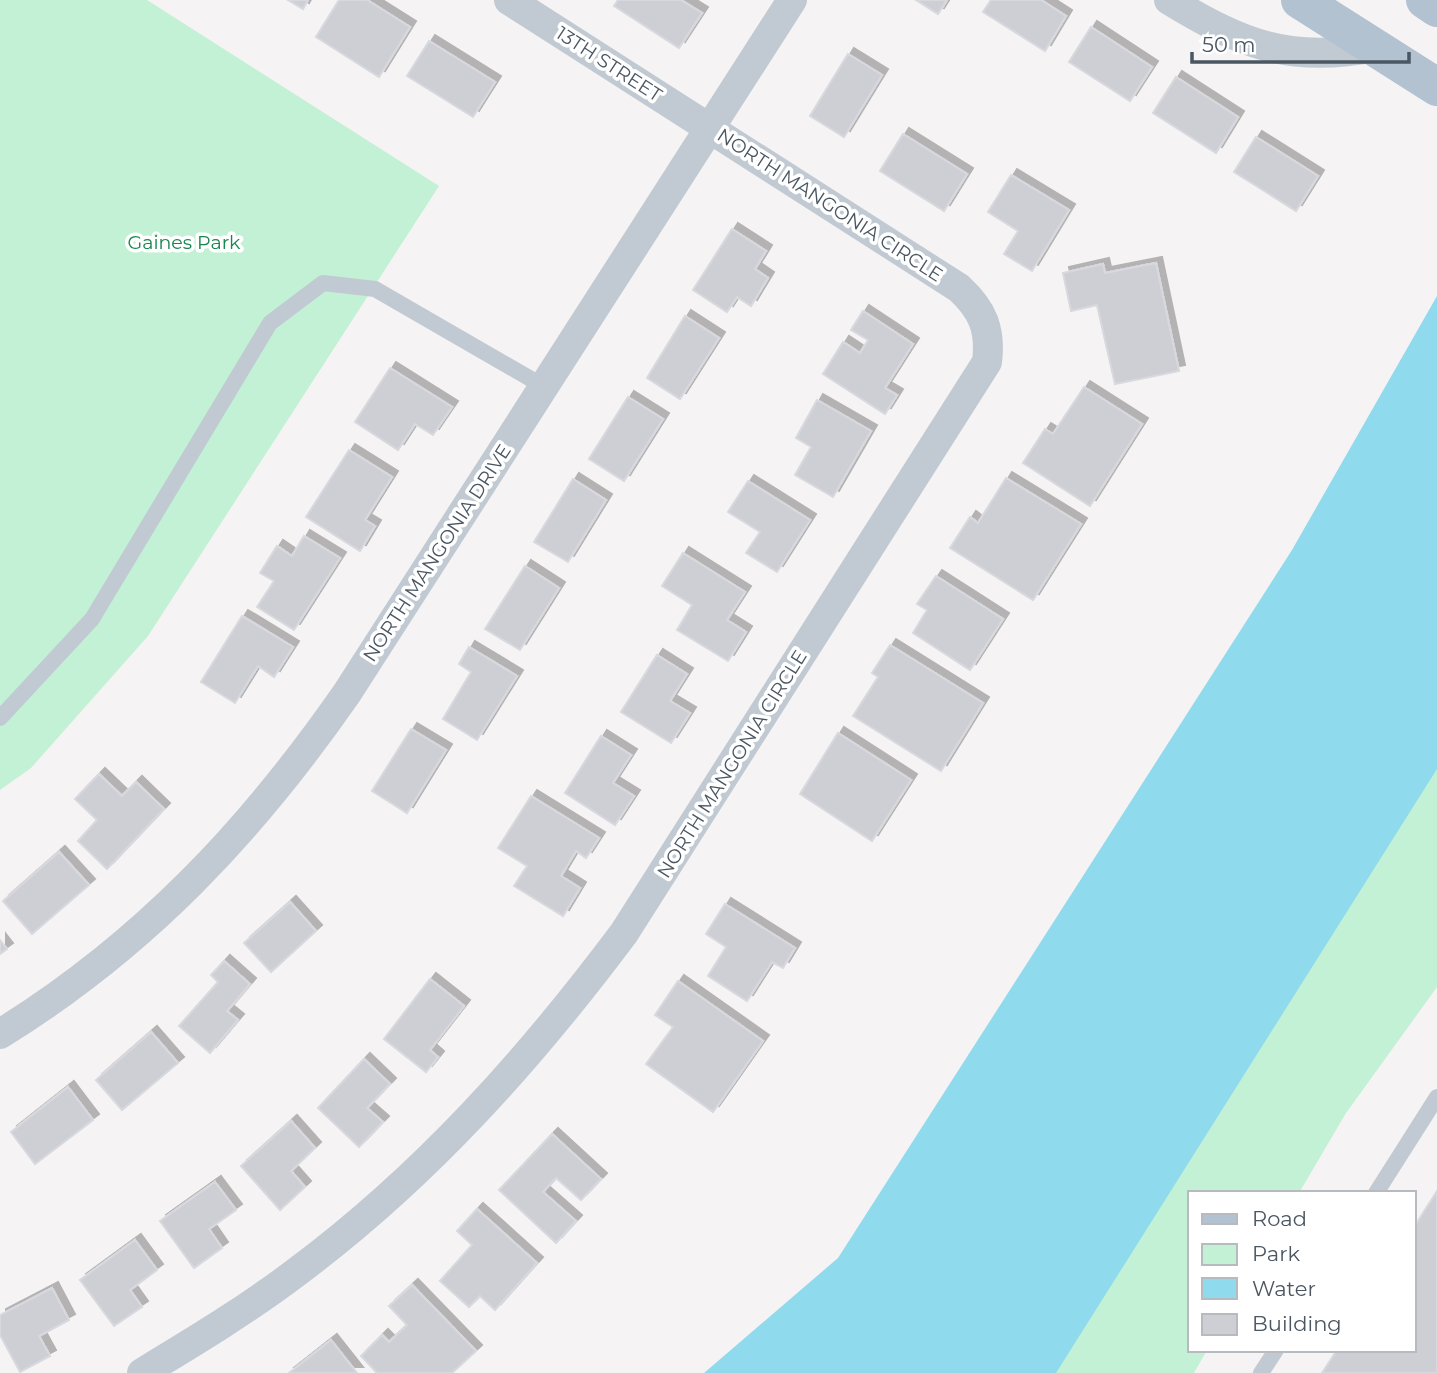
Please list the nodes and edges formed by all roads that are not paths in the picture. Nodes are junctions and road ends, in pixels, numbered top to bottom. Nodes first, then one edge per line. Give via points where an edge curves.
1 (509, 0) edge
2 (792, 0) edge
3 (1169, 0) edge
4 (1300, 0) edge
5 (1425, 0) edge
6 (1437, 8) edge
7 (1375, 47) junction
8 (1437, 87) edge
9 (709, 128) junction
10 (543, 386) junction
11 (0, 718) edge
12 (0, 1034) edge
13 (1437, 1097) edge
14 (1377, 1191) edge
15 (1275, 1352) edge
16 (142, 1373) edge
17 (1261, 1373) edge

1 - 9 street, 13TH STREET
2 - 9 street, NORTH MANGONIA DRIVE
3 - 7 street via 1236,38 1280,51 1336,55
4 - 7 main road
5 - 6 main road
7 - 8 main road
9 - 10 street, NORTH MANGONIA DRIVE
9 - 16 street, NORTH MANGONIA CIRCLE via 960,288 986,321 990,341 987,362 624,933 565,1012 500,1088 376,1209 247,1307
10 - 11 lane via 374,289 323,283 270,323 92,619
10 - 12 street, NORTH MANGONIA DRIVE via 347,693 243,831 183,893 102,964
13 - 14 lane
15 - 17 lane

